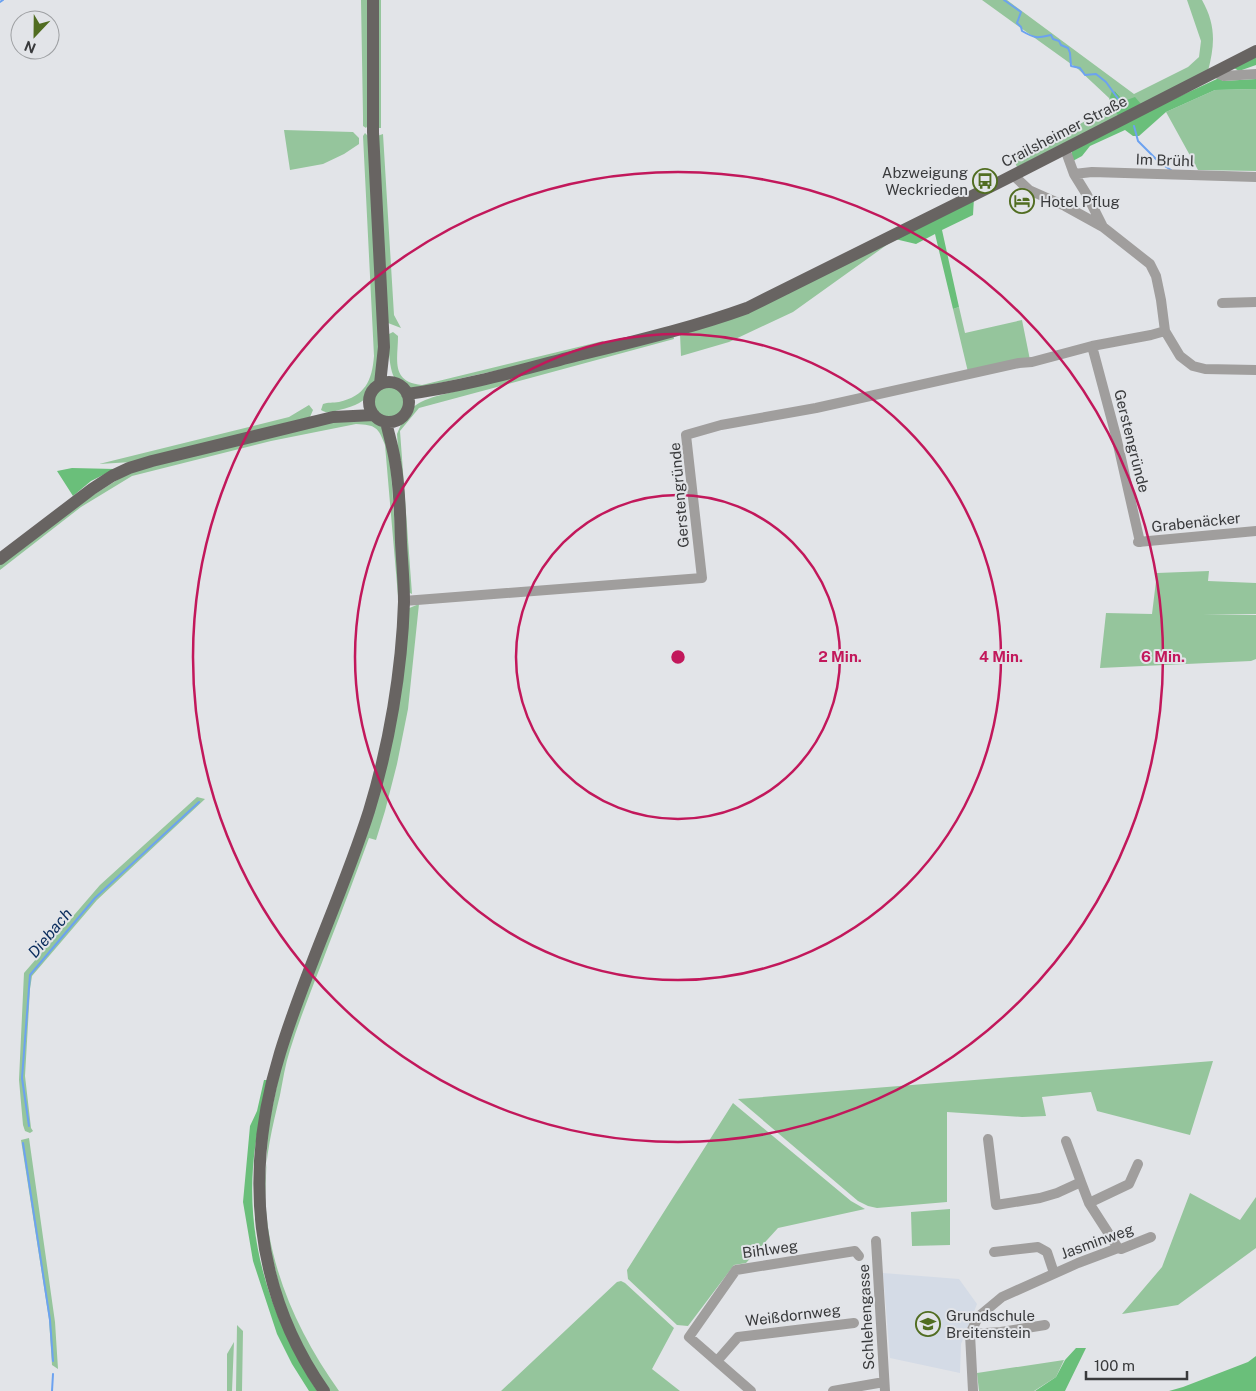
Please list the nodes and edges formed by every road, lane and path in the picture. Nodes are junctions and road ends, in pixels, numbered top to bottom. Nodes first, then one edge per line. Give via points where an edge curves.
1 (374, 0) edge
2 (1256, 51) edge
3 (1214, 72) junction
4 (1256, 74) edge
5 (1064, 149) junction
6 (1074, 174) junction
7 (1013, 175) junction
8 (1256, 177) edge
9 (1103, 227) junction
10 (1256, 302) edge
11 (1222, 303) dead end
12 (1165, 331) junction
13 (1092, 346) junction
14 (384, 347) junction
15 (1256, 370) edge
16 (394, 383) junction
17 (380, 384) junction
18 (408, 399) junction
19 (369, 401) junction
20 (374, 415) junction
21 (333, 417) junction
22 (392, 421) junction
23 (1256, 531) edge
24 (1139, 542) joint
25 (0, 559) edge
26 (404, 601) junction
27 (988, 1139) dead end
28 (1066, 1141) dead end
29 (1138, 1164) dead end
30 (1080, 1178) junction
31 (1089, 1203) junction
32 (1151, 1237) dead end
33 (876, 1241) dead end
34 (1118, 1248) junction
35 (994, 1252) dead end
36 (859, 1256) dead end
37 (1054, 1273) junction
38 (854, 1323) dead end
39 (1045, 1324) dead end
40 (970, 1334) junction
41 (717, 1361) junction
42 (884, 1387) edge
43 (324, 1391) edge
44 (751, 1391) edge
45 (832, 1391) edge
46 (973, 1391) edge

1 - 14 main road via 374,132
2 - 3 main road, Crailsheimer Straße
3 - 4 street via 1224,76
3 - 5 main road, Crailsheimer Straße
5 - 6 street
5 - 7 main road, Crailsheimer Straße
6 - 8 street, Im Brühl
6 - 9 street
7 - 9 street via 1028,190
7 - 18 main road, Crailsheimer Straße via 770,298 720,318
9 - 12 street via 1150,264 1156,276
10 - 11 street
12 - 13 street, Gerstengründe
12 - 15 street via 1180,356 1193,366
13 - 24 street, Gerstengründe
13 - 26 street, Gerstengründe via 1032,362 721,425 686,435 702,578
14 - 16 main road
14 - 17 main road
16 - 17 main road
16 - 18 main road via 401,386
17 - 19 main road
18 - 22 main road via 407,411
19 - 20 main road
19 - 21 main road
20 - 21 main road
20 - 22 main road
21 - 25 main road via 129,468 92,489
22 - 26 main road
23 - 24 street, Grabenäcker
26 - 43 main road via 389,735 369,810 280,1053 261,1152 260,1210 272,1283 291,1336
27 - 30 street via 996,1205 1040,1198
28 - 30 street
29 - 31 street via 1129,1184
30 - 31 street
31 - 34 street
32 - 34 street, Jasminweg
33 - 42 street, Schlehengasse
34 - 37 street, Jasminweg
35 - 37 street, Jasminweg via 1038,1247 1047,1252
36 - 41 street, Bihlweg via 855,1251 736,1270 690,1337
37 - 40 street, Jasminweg via 1002,1297 978,1317
38 - 41 street, Weißdornweg via 738,1337
39 - 40 street
40 - 46 street
41 - 44 street
42 - 45 street

